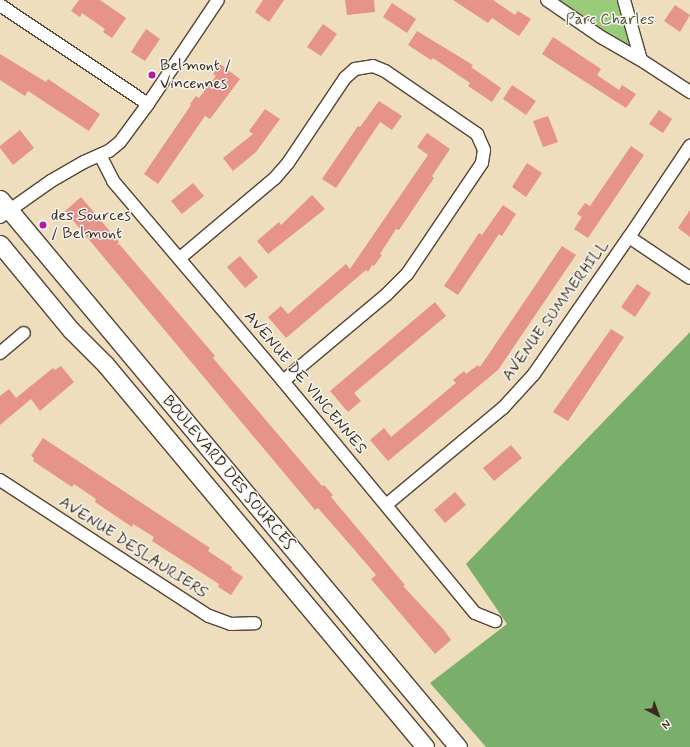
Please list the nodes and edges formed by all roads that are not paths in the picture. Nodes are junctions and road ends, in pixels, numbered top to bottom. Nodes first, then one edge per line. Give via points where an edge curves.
1 (218, 0) edge
2 (547, 0) edge
3 (624, 0) edge
4 (0, 5) edge
5 (641, 60) junction
6 (690, 92) edge
7 (148, 104) junction
8 (690, 146) edge
9 (100, 155) junction
10 (3, 209) edge
11 (629, 237) junction
12 (0, 244) edge
13 (180, 258) junction
14 (690, 278) edge
15 (24, 333) dead end
16 (0, 353) edge
17 (283, 381) junction
18 (0, 480) edge
19 (386, 505) junction
20 (494, 621) dead end
21 (255, 623) dead end
22 (424, 747) edge
23 (458, 747) edge

1 - 7 street
2 - 5 street via 601,37
3 - 5 street
4 - 7 street
5 - 6 street
7 - 9 street via 120,142
8 - 11 street, AVENUE SUMMERHILL
9 - 10 street
9 - 13 street, AVENUE DE VINCENNES via 113,181
10 - 23 main road, BOULEVARD DES SOURCES
11 - 14 street
11 - 19 street, AVENUE SUMMERHILL via 534,374 503,408
12 - 22 main road, BOULEVARD DES SOURCES via 71,330 105,364
13 - 17 street, AVENUE DE VINCENNES
13 - 17 street via 282,170 345,78 355,69 373,66 385,71 477,134 484,150 482,163 407,274 390,292
15 - 16 street
17 - 19 street, AVENUE DE VINCENNES
18 - 21 street, AVENUE DESLAURIERS via 209,616 231,624
19 - 20 street, AVENUE DE VINCENNES via 475,613

